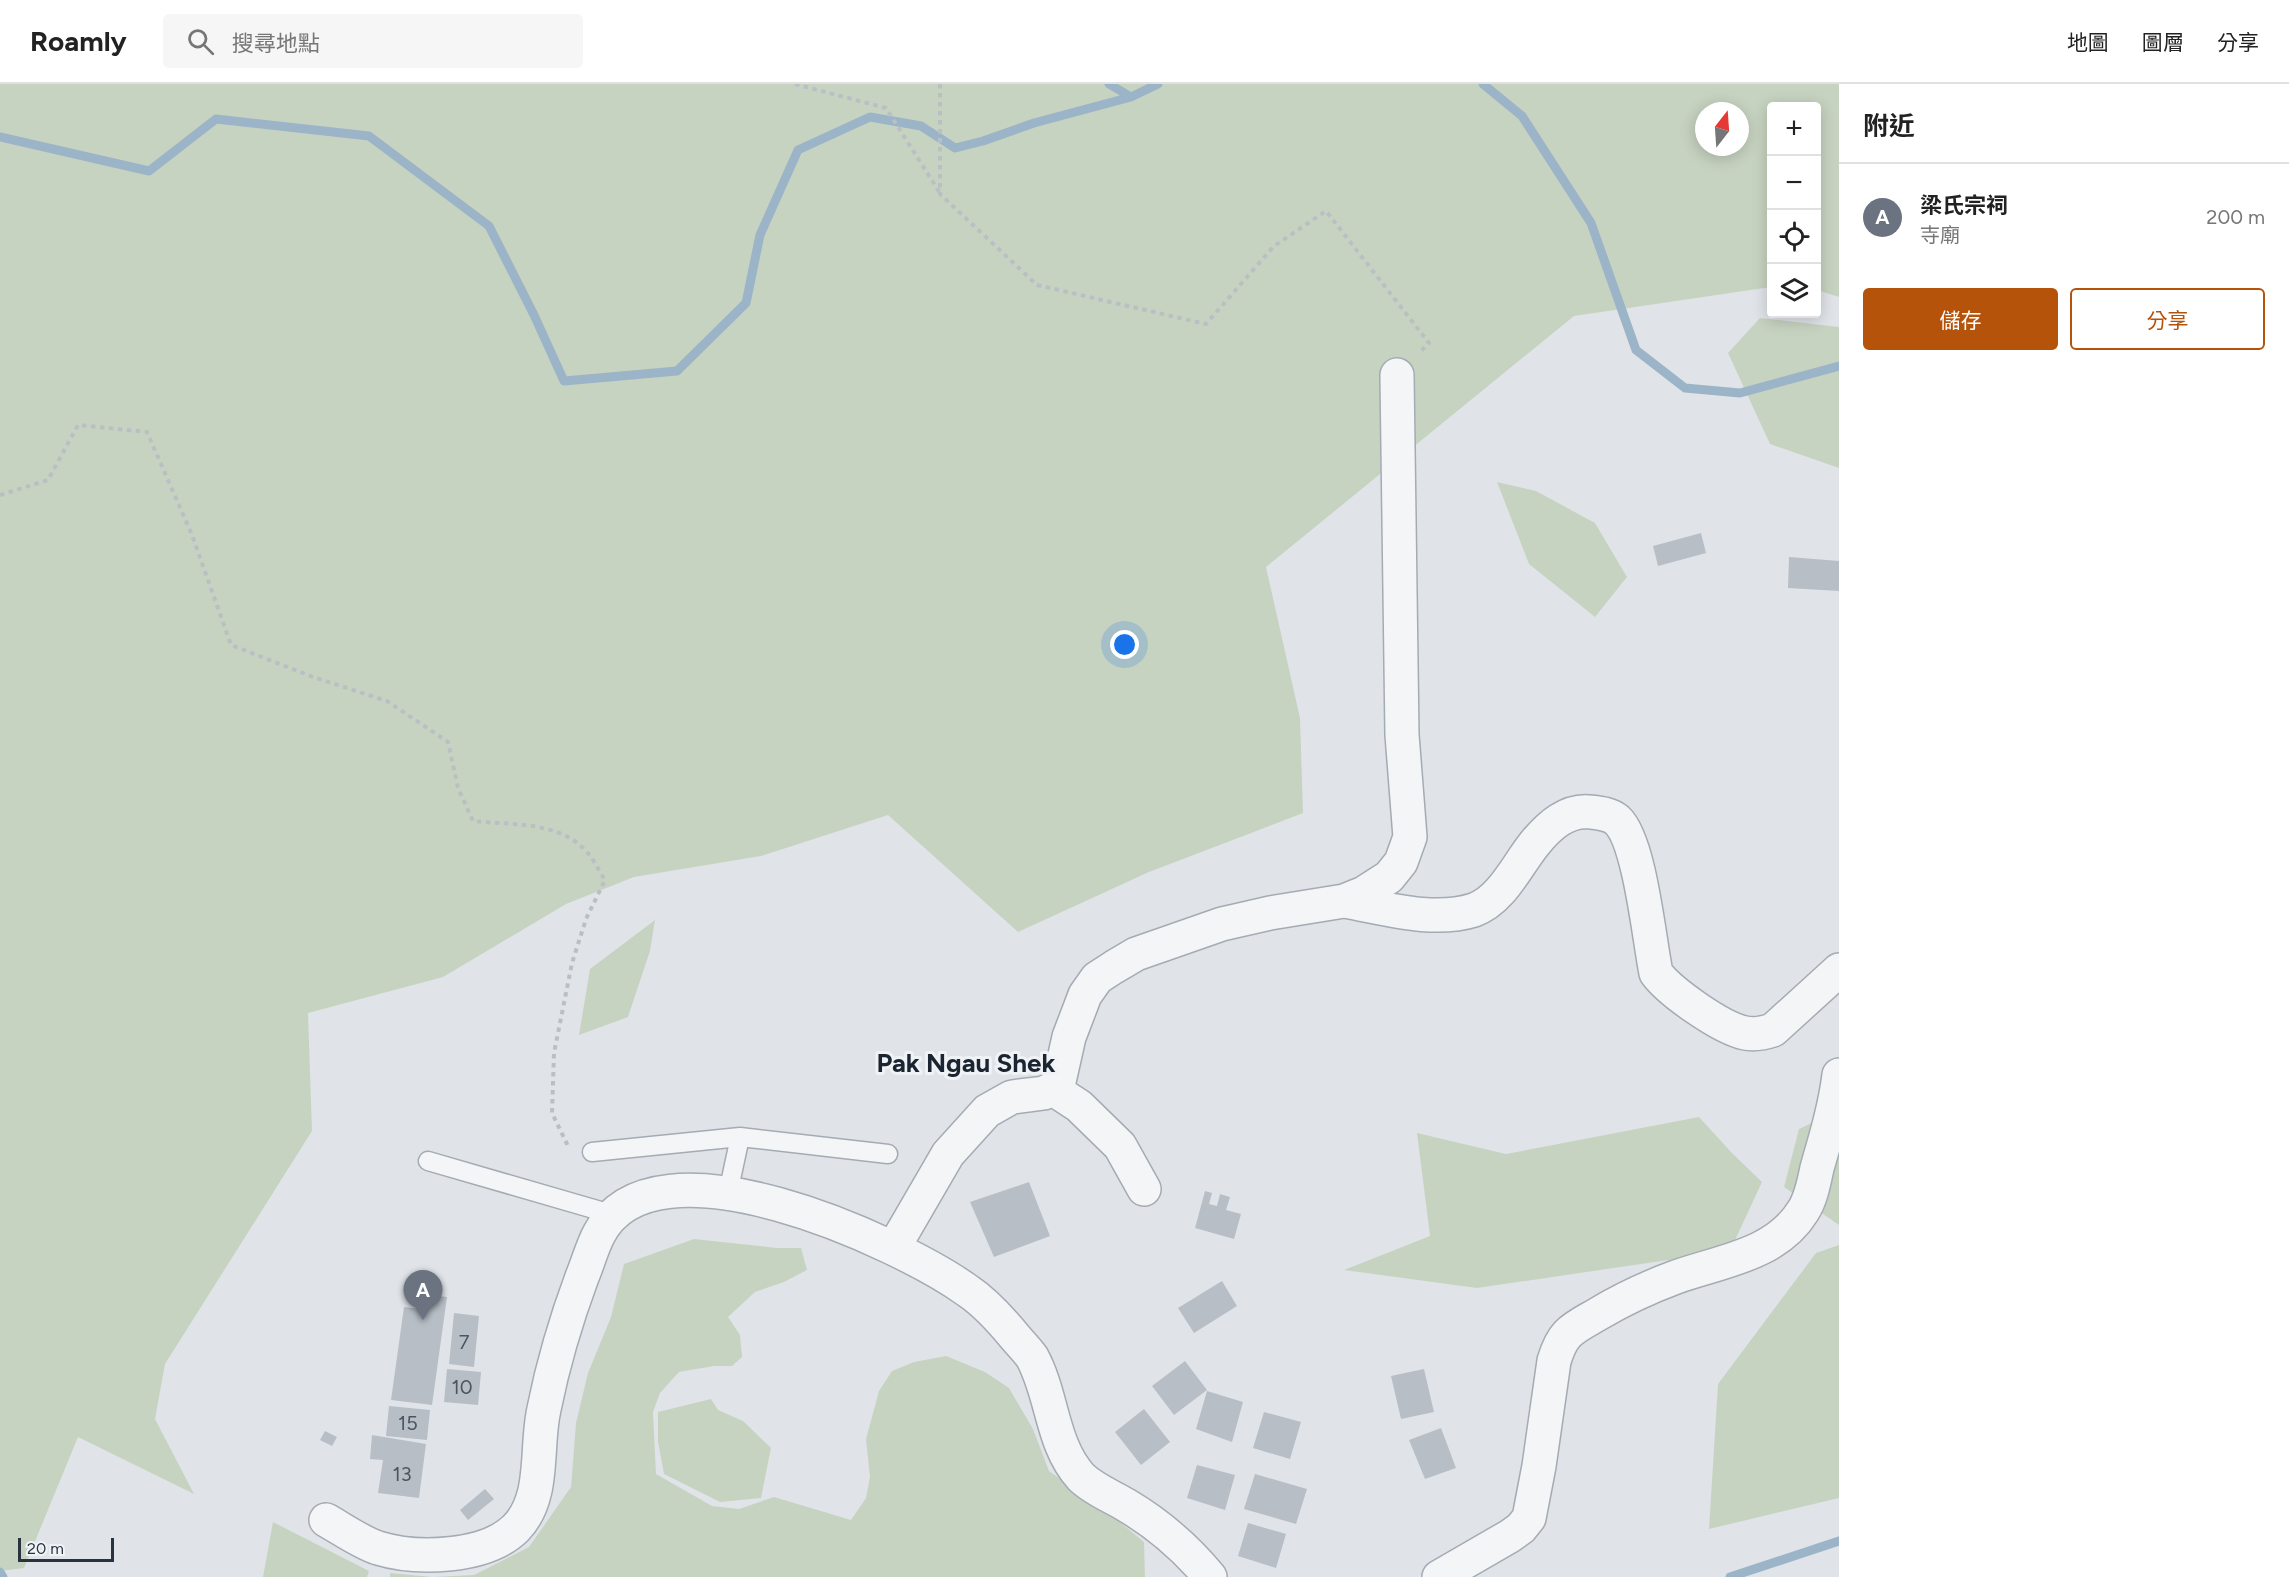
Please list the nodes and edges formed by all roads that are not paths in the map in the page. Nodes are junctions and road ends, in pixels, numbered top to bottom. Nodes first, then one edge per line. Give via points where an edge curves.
1 (1397, 375) road end
2 (1344, 901) junction
3 (1839, 970) edge
4 (1839, 1075) edge
5 (1053, 1089) junction
6 (740, 1137) junction
7 (592, 1152) road end
8 (888, 1154) dead end
9 (428, 1161) dead end
10 (1144, 1189) dead end
11 (728, 1193) junction
12 (611, 1214) junction
13 (894, 1247) junction
14 (326, 1520) dead end
15 (1210, 1577) edge
16 (1439, 1577) edge

1 - 2 street via 1402,735 1410,837 1401,862 1389,877
2 - 3 street via 1431,915 1474,910 1488,903 1548,828 1570,814 1601,813 1616,819 1632,845 1656,973 1688,1001 1728,1026 1760,1034 1773,1030
2 - 5 street via 1222,924 1136,954 1114,967 1097,978 1085,995 1069,1037 1061,1081
4 - 16 street via 1810,1194 1797,1219 1749,1255 1624,1298 1567,1332 1554,1361 1529,1518 1510,1536
5 - 10 street via 1079,1106 1120,1146
5 - 13 street via 1012,1097 987,1111 948,1154
6 - 7 lane
6 - 8 lane
6 - 11 lane
9 - 12 lane
11 - 12 street via 691,1190 649,1194 629,1201
11 - 13 street via 849,1228
12 - 14 street via 599,1234 566,1322 542,1414 533,1499 514,1530 486,1547 423,1555 379,1548
13 - 15 street via 970,1292 997,1317 1031,1357 1070,1464 1084,1481 1171,1537

